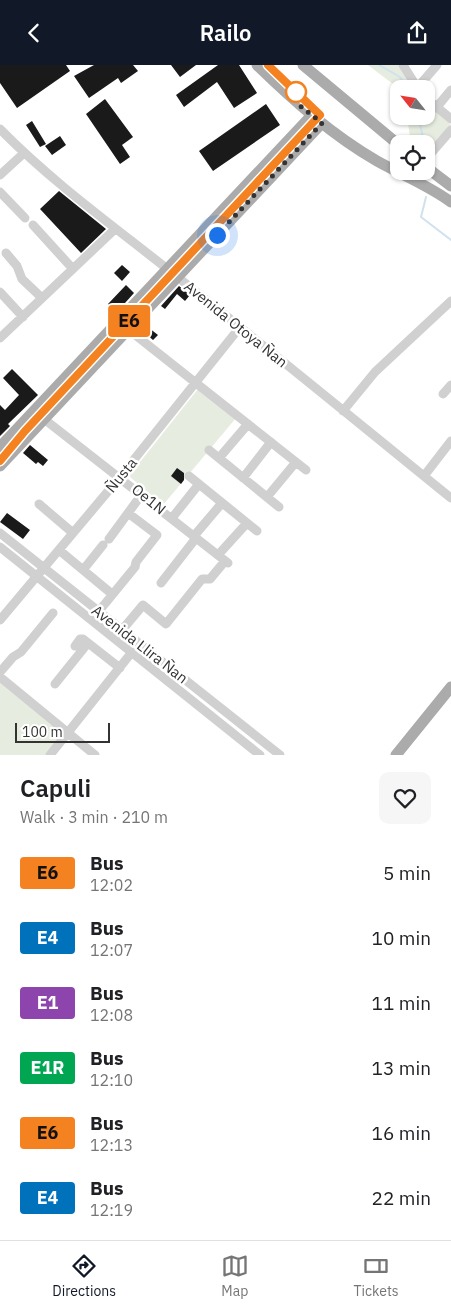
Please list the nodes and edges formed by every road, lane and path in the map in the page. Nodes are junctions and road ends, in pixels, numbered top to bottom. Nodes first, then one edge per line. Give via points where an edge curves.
1 (257, 65) edge
2 (303, 65) edge
3 (437, 65) edge
4 (407, 67) edge
5 (414, 80) edge
6 (425, 80) edge
7 (451, 90) edge
8 (436, 108) joint
9 (312, 115) junction
10 (451, 119) edge
11 (322, 123) junction
12 (0, 129) edge
13 (451, 130) edge
14 (390, 138) edge
15 (435, 149) edge
16 (24, 153) junction
17 (435, 174) edge
18 (0, 175) edge
19 (451, 186) edge
20 (0, 192) edge
21 (451, 202) edge
22 (25, 218) dead end
23 (33, 225) dead end
24 (115, 229) junction
25 (6, 253) dead end
26 (73, 269) junction
27 (168, 269) junction
28 (178, 277) junction
29 (0, 292) edge
30 (42, 299) junction
31 (451, 301) edge
32 (22, 317) junction
33 (240, 327) junction
34 (129, 330) junction
35 (2, 333) edge
36 (195, 382) junction
37 (451, 385) edge
38 (443, 395) dead end
39 (343, 411) junction
40 (44, 419) junction
41 (248, 424) junction
42 (451, 441) edge
43 (271, 442) junction
44 (0, 447) edge
45 (209, 450) dead end
46 (219, 458) junction
47 (296, 461) junction
48 (0, 467) edge
49 (306, 470) dead end
50 (189, 476) dead end
51 (424, 476) junction
52 (120, 477) junction
53 (244, 478) junction
54 (199, 484) junction
55 (142, 494) junction
56 (266, 497) junction
57 (451, 497) edge
58 (222, 503) junction
59 (39, 504) dead end
60 (279, 507) dead end
61 (128, 513) junction
62 (172, 518) junction
63 (247, 523) junction
64 (256, 531) dead end
65 (0, 533) edge
66 (73, 533) junction
67 (195, 537) junction
68 (0, 547) edge
69 (58, 550) junction
70 (224, 560) junction
71 (44, 567) junction
72 (83, 570) junction
73 (37, 575) junction
74 (161, 583) dead end
75 (112, 595) junction
76 (99, 611) junction
77 (53, 613) dead end
78 (0, 620) edge
79 (122, 630) junction
80 (88, 643) junction
81 (75, 646) dead end
82 (132, 652) junction
83 (120, 667) junction
84 (0, 672) edge
85 (0, 677) edge
86 (55, 684) dead end
87 (451, 687) edge
88 (68, 733) junction
89 (50, 755) edge
90 (95, 755) edge
91 (260, 755) edge
92 (280, 755) edge
93 (396, 755) edge

1 - 9 main road
2 - 14 main road
3 - 6 street
4 - 5 street
7 - 8 street
8 - 10 street
9 - 11 main road
9 - 27 main road
11 - 21 main road via 378,162 431,187
11 - 28 main road
12 - 16 street, Avenida Otoya Ñan
13 - 15 street
16 - 18 street
16 - 24 street, Avenida Otoya Ñan
17 - 19 main road
20 - 22 street
23 - 26 street
24 - 26 street
24 - 27 street, Avenida Otoya Ñan
25 - 30 street via 17,266 22,279
26 - 30 street
27 - 28 street, Avenida Otoya Ñan
27 - 44 main road
28 - 33 street, Avenida Otoya Ñan
28 - 34 main road
29 - 32 street
30 - 32 street
31 - 39 street via 375,373
32 - 35 street
33 - 36 street, Ñusta
33 - 39 street, Avenida Otoya Ñan
34 - 36 street
34 - 40 main road
36 - 41 street
36 - 52 street, Ñusta
37 - 38 street
39 - 51 street, Avenida Otoya Ñan
40 - 48 main road
40 - 52 street, Oe1N
41 - 43 street
41 - 46 street
42 - 51 street
43 - 47 street
43 - 53 street
45 - 46 street
46 - 53 street
47 - 49 street
47 - 56 street
50 - 54 street
51 - 57 street, Avenida Otoya Ñan
52 - 55 street, Oe1N
52 - 66 street, Ñusta
53 - 56 street
54 - 58 street
54 - 62 street
55 - 61 street
55 - 62 street, Oe1N
56 - 60 street
58 - 63 street
58 - 67 street
59 - 66 street
61 - 72 street
61 - 75 street via 157,535
62 - 67 street, Oe1N
63 - 64 street
63 - 70 street
65 - 71 street, Avenida Llira Ñan
66 - 69 street, Ñusta
67 - 70 street, Oe1N
67 - 74 street
68 - 73 street, Avenida Llira Ñan
69 - 71 street, Ñusta
69 - 72 street
70 - 79 street via 210,579 202,579 166,624 143,605
71 - 73 street, Ñusta
71 - 76 street, Avenida Llira Ñan
72 - 75 street
73 - 78 street, Ñusta
73 - 82 street, Avenida Llira Ñan
75 - 76 street
76 - 79 street, Avenida Llira Ñan
77 - 84 street
79 - 92 street, Avenida Llira Ñan
80 - 81 street via 82,639
80 - 83 street
80 - 86 street
82 - 83 street
82 - 91 street, Avenida Llira Ñan
83 - 88 street
85 - 88 street
87 - 93 main road
88 - 89 street
88 - 90 street

